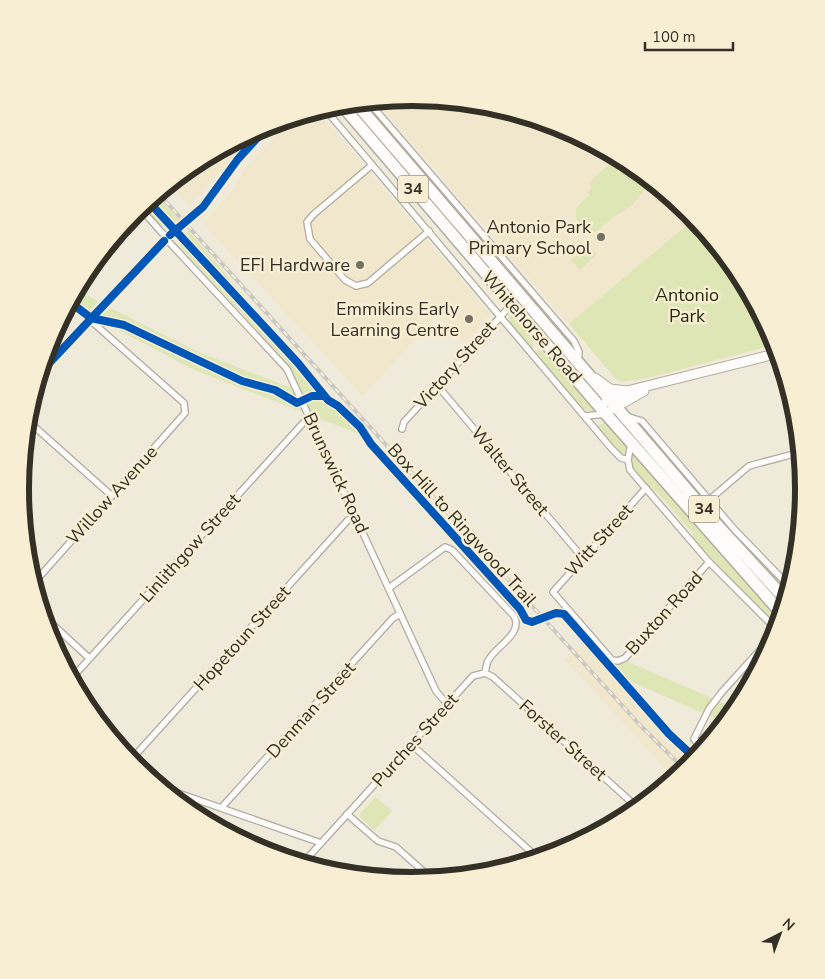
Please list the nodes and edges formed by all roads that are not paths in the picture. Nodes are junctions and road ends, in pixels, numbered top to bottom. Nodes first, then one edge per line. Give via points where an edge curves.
1 (374, 108) edge
2 (362, 109) edge
3 (347, 111) edge
4 (331, 115) edge
5 (256, 139) edge
6 (372, 165) junction
7 (145, 214) edge
8 (429, 231) junction
9 (167, 238) junction
10 (512, 304) junction
11 (500, 315) junction
12 (90, 320) junction
13 (56, 349) edge
14 (60, 351) junction
15 (772, 355) edge
16 (51, 361) edge
17 (578, 361) junction
18 (587, 372) junction
19 (660, 384) junction
20 (437, 385) junction
21 (627, 391) junction
22 (617, 407) junction
23 (603, 410) junction
24 (585, 416) junction
25 (311, 419) junction
26 (34, 426) edge
27 (402, 429) dead end
28 (631, 442) junction
29 (794, 454) edge
30 (628, 460) junction
31 (646, 488) junction
32 (112, 496) junction
33 (709, 500) junction
34 (356, 516) junction
35 (582, 558) junction
36 (709, 562) junction
37 (39, 577) edge
38 (785, 581) edge
39 (389, 588) junction
40 (781, 595) edge
41 (777, 609) edge
42 (400, 614) junction
43 (771, 625) edge
44 (54, 626) edge
45 (761, 649) edge
46 (89, 658) junction
47 (618, 661) joint
48 (76, 673) edge
49 (485, 673) junction
50 (447, 704) junction
51 (412, 745) junction
52 (699, 745) edge
53 (135, 755) edge
54 (177, 793) edge
55 (633, 804) edge
56 (222, 808) junction
57 (347, 814) junction
58 (321, 843) junction
59 (533, 854) edge
60 (308, 858) edge
61 (425, 873) edge

1 - 17 street, Whitehorse Road via 574,341 579,352
2 - 17 highway, Whitehorse Road / 34
3 - 10 highway, Whitehorse Road / 34
4 - 6 street, Whitehorse Road
5 - 9 street via 203,207
6 - 8 street, Whitehorse Road
6 - 8 street via 307,222 310,239 345,280 356,286 368,283
7 - 9 street, Brunswick Road
8 - 11 street, Whitehorse Road
9 - 12 street
9 - 25 street, Brunswick Road via 287,369
10 - 11 street, Victory Street
10 - 23 highway, Whitehorse Road / 34
11 - 20 street, Victory Street
11 - 24 street, Whitehorse Road
12 - 14 street
12 - 32 street, Willow Avenue via 184,404 185,413
13 - 14 street
14 - 16 street
15 - 19 main road
17 - 18 highway, Whitehorse Road / 34
18 - 21 main road via 610,389
18 - 22 highway, Whitehorse Road / 34
19 - 21 main road
19 - 22 main road
20 - 27 street, Victory Street via 404,422
20 - 35 street, Walter Street
21 - 22 main road
22 - 23 main road
22 - 33 street, Whitehorse Road via 642,421
22 - 40 highway, Whitehorse Road / 34
23 - 24 street
23 - 28 highway, Whitehorse Road / 34
24 - 30 street, Whitehorse Road via 621,458
25 - 34 street, Brunswick Road
25 - 46 street, Linlithgow Street via 305,421
26 - 32 street
28 - 30 street
28 - 41 highway, Whitehorse Road / 34
29 - 33 street via 749,466
30 - 31 street, Whitehorse Road via 630,470
31 - 35 street, Witt Street
31 - 36 street, Whitehorse Road
32 - 37 street, Willow Avenue
33 - 38 street, Whitehorse Road
34 - 39 street, Brunswick Road
34 - 53 street, Hopetoun Street via 348,520
35 - 47 street, Witt Street via 553,592 612,660
36 - 43 street, Whitehorse Road
36 - 47 street, Buxton Road via 625,658
39 - 42 street, Brunswick Road
39 - 49 street via 445,547 452,550 517,621 515,630 488,661
42 - 50 street, Brunswick Road via 436,691
42 - 56 street, Denman Street
44 - 46 street
45 - 52 street via 709,709 694,739
46 - 48 street, Linlithgow Street
49 - 50 street, Purches Street via 473,676
49 - 55 street, Forster Street
50 - 51 street, Purches Street
51 - 57 street, Purches Street
51 - 59 street
54 - 56 street
56 - 58 street
57 - 58 street, Purches Street
57 - 61 street via 378,841 396,847
58 - 60 street, Purches Street

